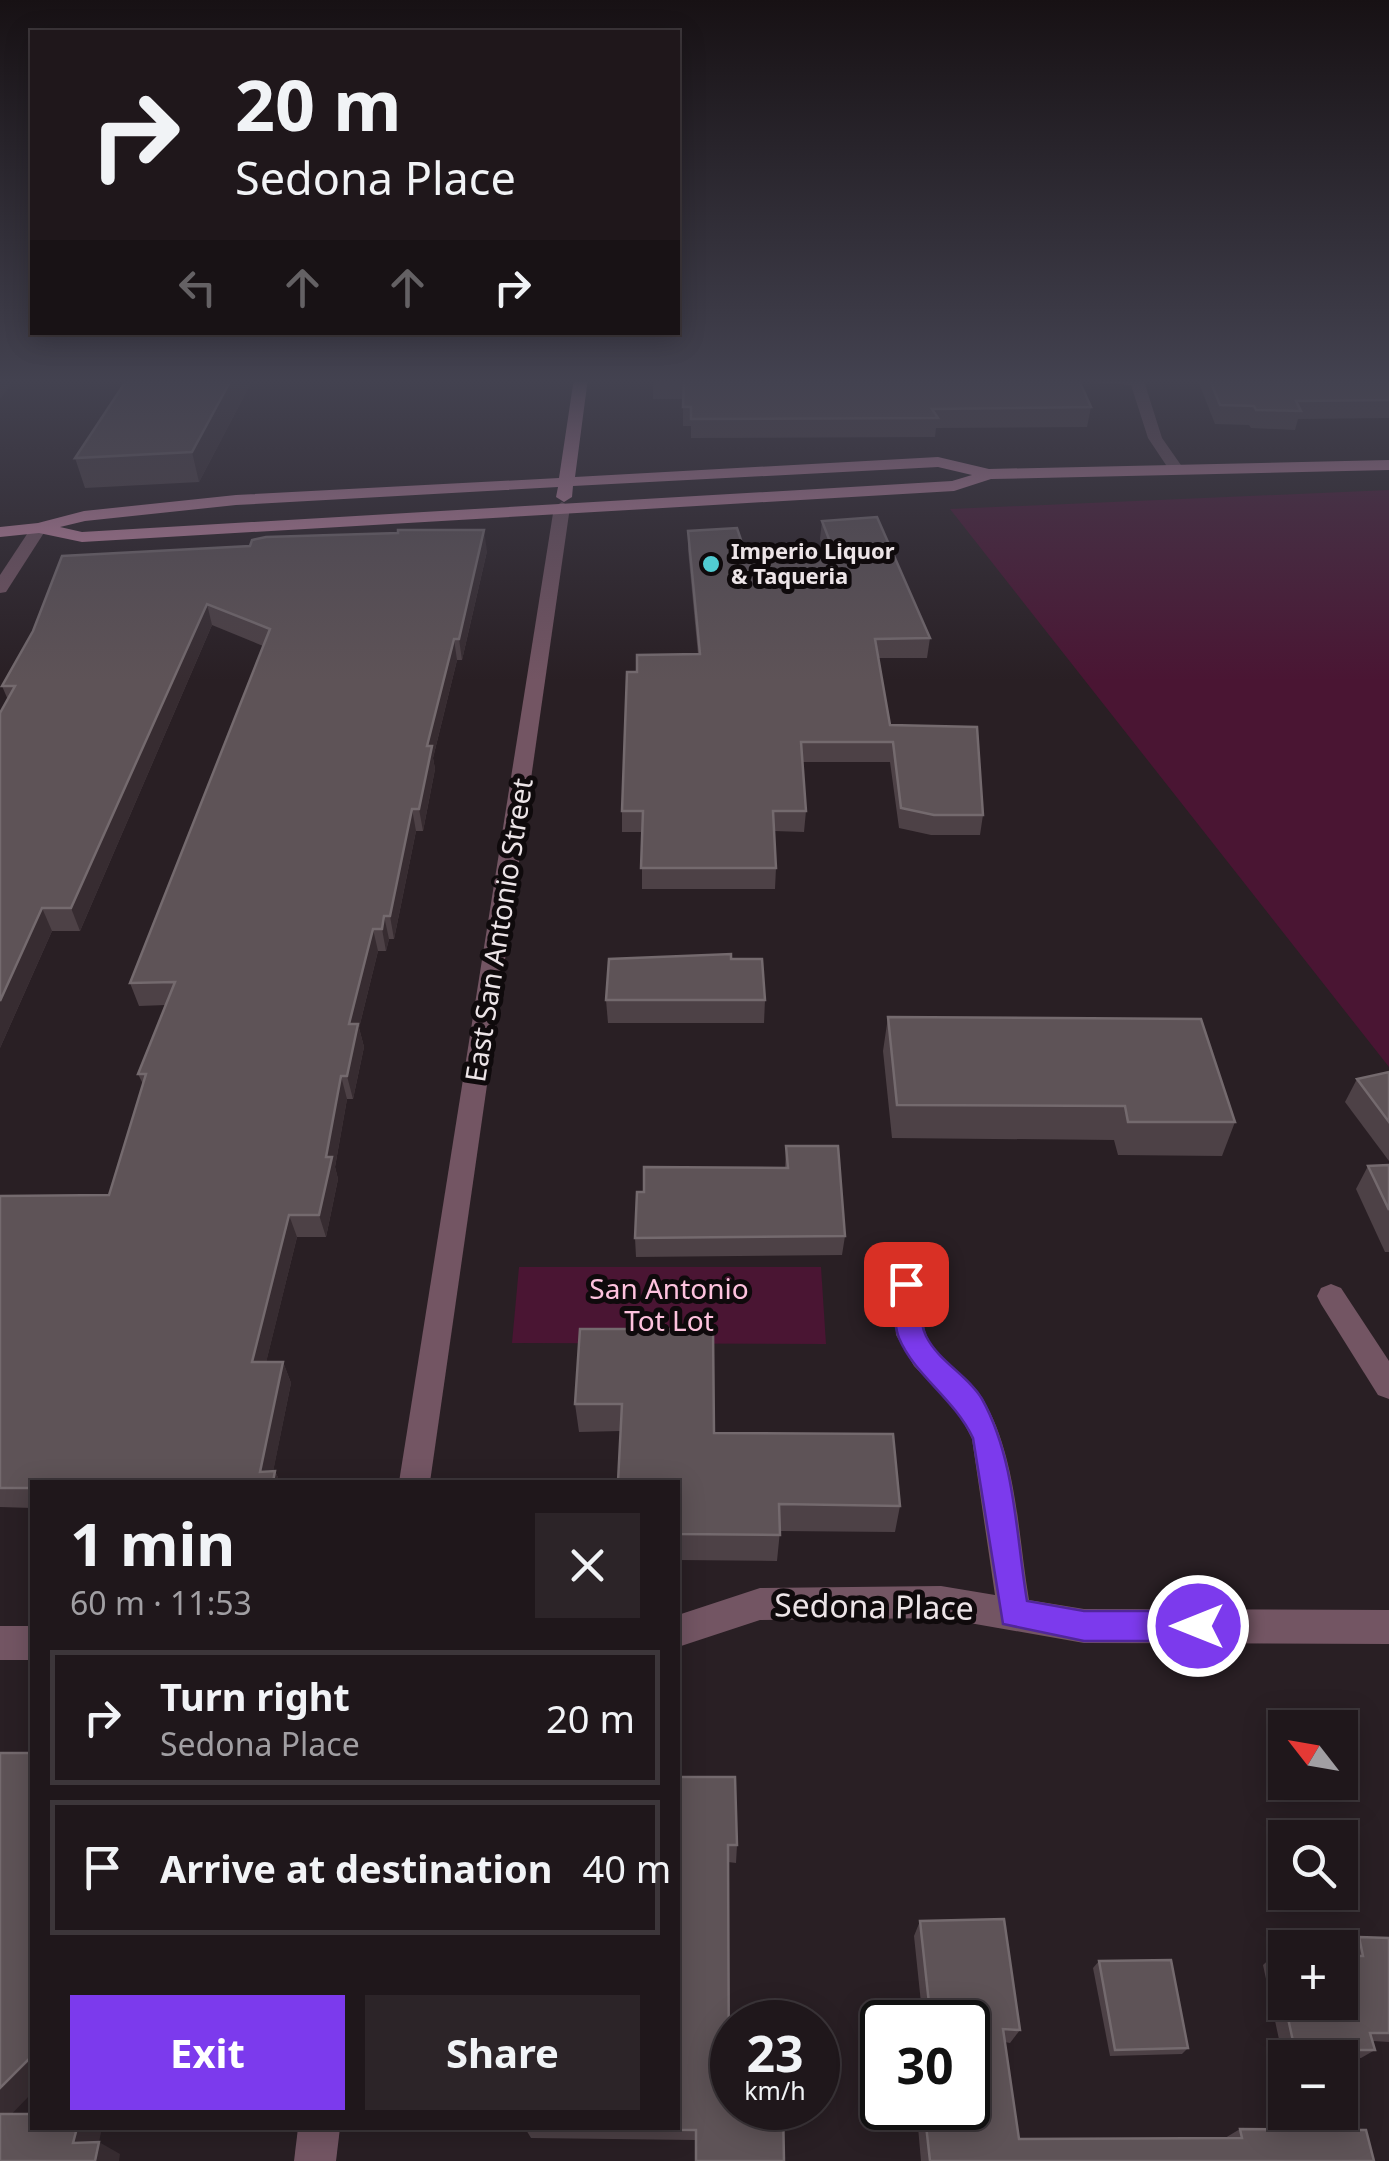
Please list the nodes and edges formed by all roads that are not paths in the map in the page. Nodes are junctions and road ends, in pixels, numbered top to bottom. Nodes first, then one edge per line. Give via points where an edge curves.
1 (567, 479) edge
2 (640, 479) edge
3 (975, 479) edge
4 (566, 483) junction
5 (562, 507) junction
6 (39, 528) junction
7 (0, 532) edge
8 (0, 588) edge
9 (906, 1284) dead end
10 (1331, 1296) dead end
11 (1389, 1386) edge
12 (414, 1480) edge
13 (1014, 1614) junction
14 (1389, 1627) edge
15 (680, 1629) edge
16 (0, 1642) edge
17 (30, 1643) edge
18 (320, 2130) edge
19 (315, 2161) edge

1 - 4 main road, East San Antonio Street
2 - 4 main road
3 - 5 main road via 954,486
4 - 5 main road, East San Antonio Street
4 - 6 main road via 236,500 84,516
5 - 6 main road via 82,537
5 - 12 street, East San Antonio Street
6 - 7 main road
6 - 8 street
9 - 13 street, Sedona Place via 910,1334 970,1404 987,1438
10 - 11 street
13 - 14 street, Sedona Place via 1084,1626
13 - 15 street, Sedona Place via 942,1602 760,1604
16 - 17 street
18 - 19 street

